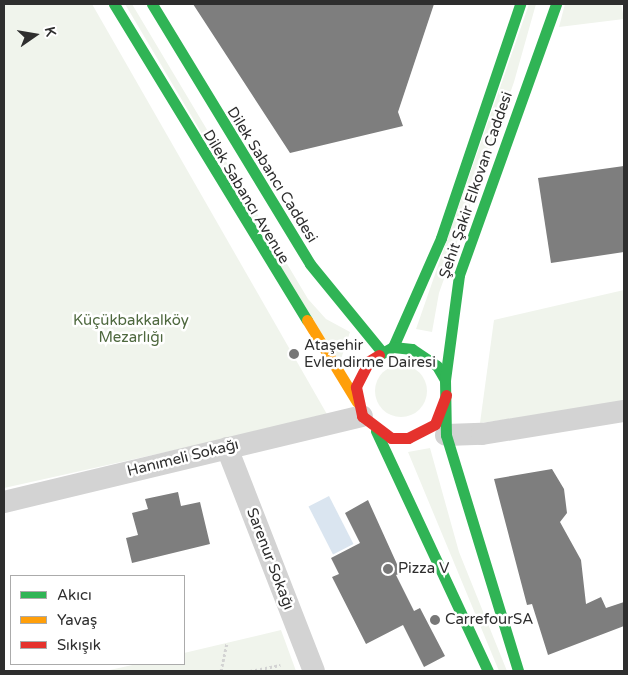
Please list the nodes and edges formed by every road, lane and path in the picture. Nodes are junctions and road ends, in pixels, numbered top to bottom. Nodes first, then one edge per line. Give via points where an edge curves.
1 (114, 4) edge
2 (152, 4) edge
3 (520, 4) edge
4 (556, 4) edge
5 (392, 347) junction
6 (382, 352) junction
7 (445, 380) junction
8 (446, 395) junction
9 (624, 411) edge
10 (365, 416) junction
11 (446, 435) junction
12 (227, 448) junction
13 (4, 502) edge
14 (227, 643) dead end
15 (280, 665) dead end
16 (221, 671) edge
17 (250, 671) edge
18 (314, 671) edge
19 (488, 671) edge
20 (518, 671) edge

1 - 10 main road, Dilek Sabancı Avenue
2 - 6 main road, Dilek Sabancı Caddesi via 310,264
3 - 5 main road, Şehit Şakir Elkovan Caddesi via 441,238
4 - 7 main road, Şehit Şakir Elkovan Caddesi via 459,275
5 - 6 main road
5 - 7 main road via 426,355
6 - 10 main road via 361,373
7 - 8 main road
8 - 10 main road via 435,424 423,433 391,438
8 - 11 main road
9 - 11 street via 482,434
10 - 12 street, Hanımeli Sokağı
10 - 19 main road
11 - 20 main road
12 - 13 street, Hanımeli Sokağı
12 - 18 street, Sarenur Sokağı
14 - 16 path
15 - 17 path

